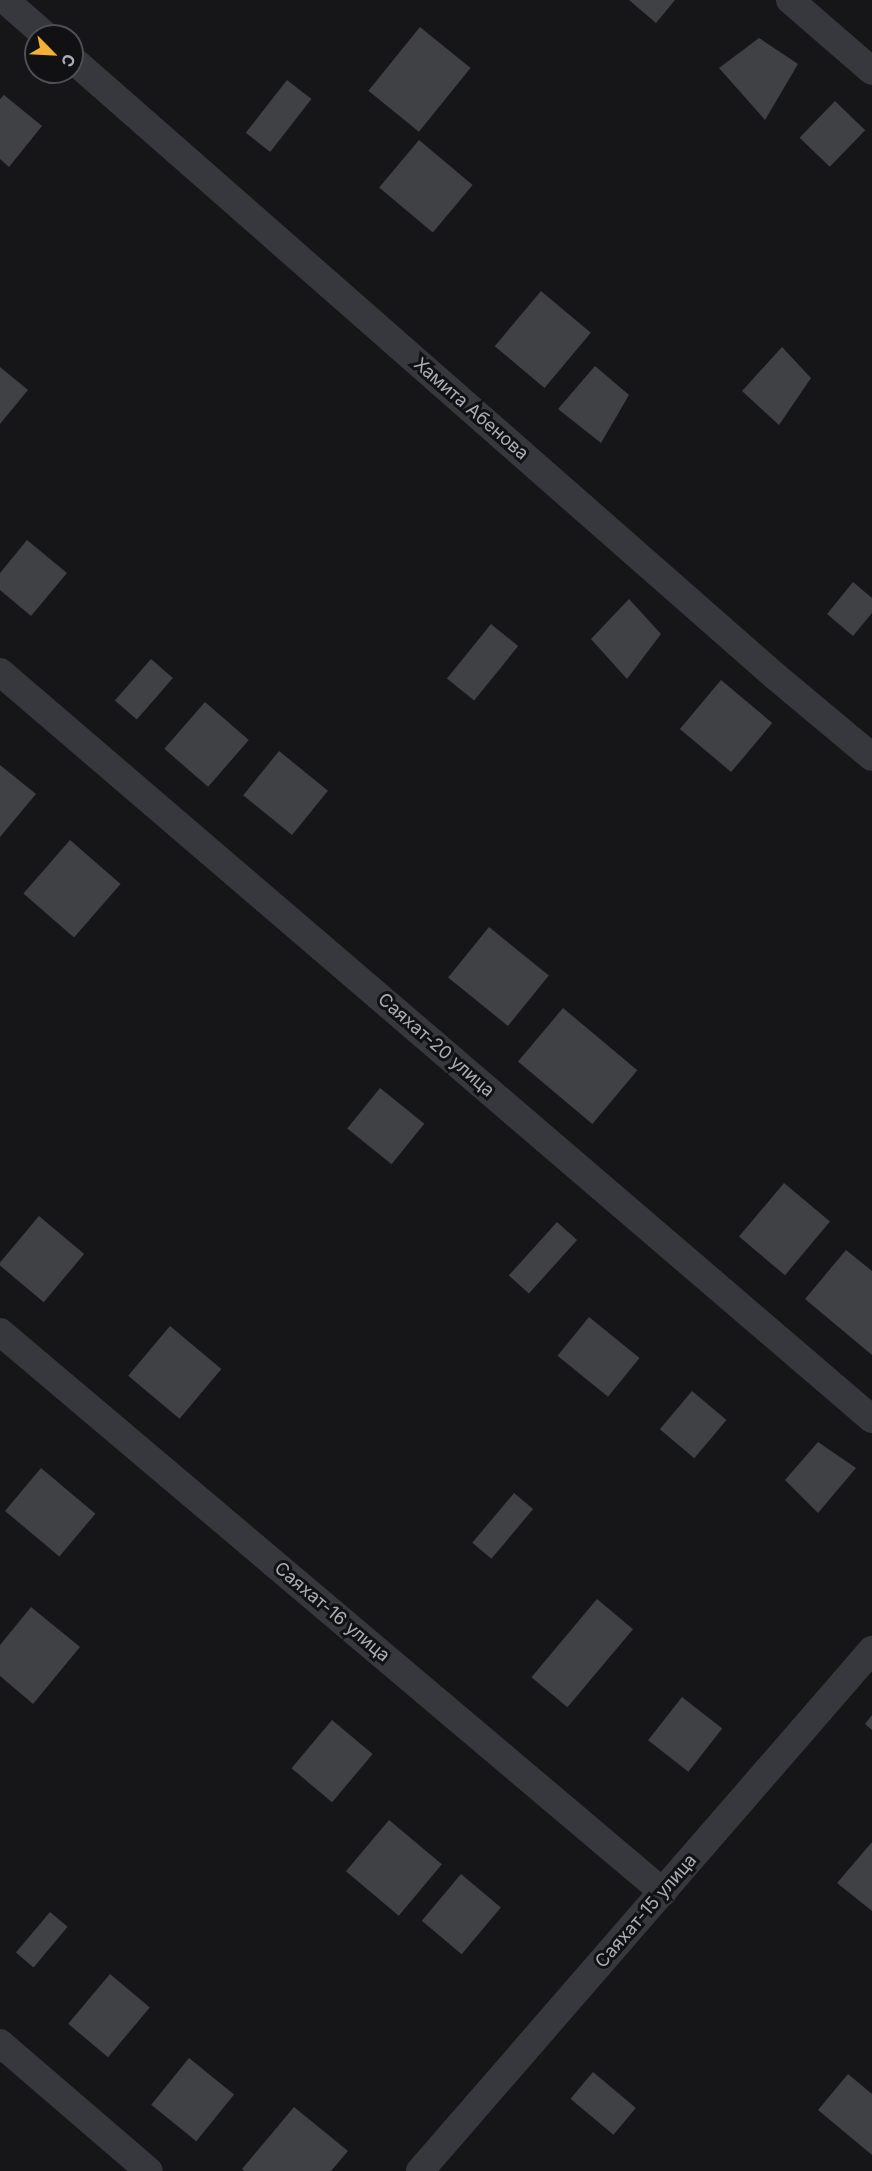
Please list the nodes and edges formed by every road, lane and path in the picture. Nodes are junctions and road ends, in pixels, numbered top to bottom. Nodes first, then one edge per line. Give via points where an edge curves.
1 (5, 0) edge
2 (790, 0) edge
3 (32, 24) edge
4 (84, 70) edge
5 (872, 71) edge
6 (0, 672) edge
7 (872, 757) edge
8 (0, 1332) edge
9 (872, 1419) edge
10 (872, 1650) edge
11 (663, 1892) junction
12 (0, 2043) edge
13 (149, 2171) edge
14 (420, 2171) edge

1 - 3 street
2 - 5 street
4 - 7 street, Хамита Абенова
6 - 9 street, Саяхат-20 улица
8 - 11 street, Саяхат-16 улица
10 - 11 street, Саяхат-15 улица
11 - 14 street, Саяхат-15 улица
12 - 13 street

